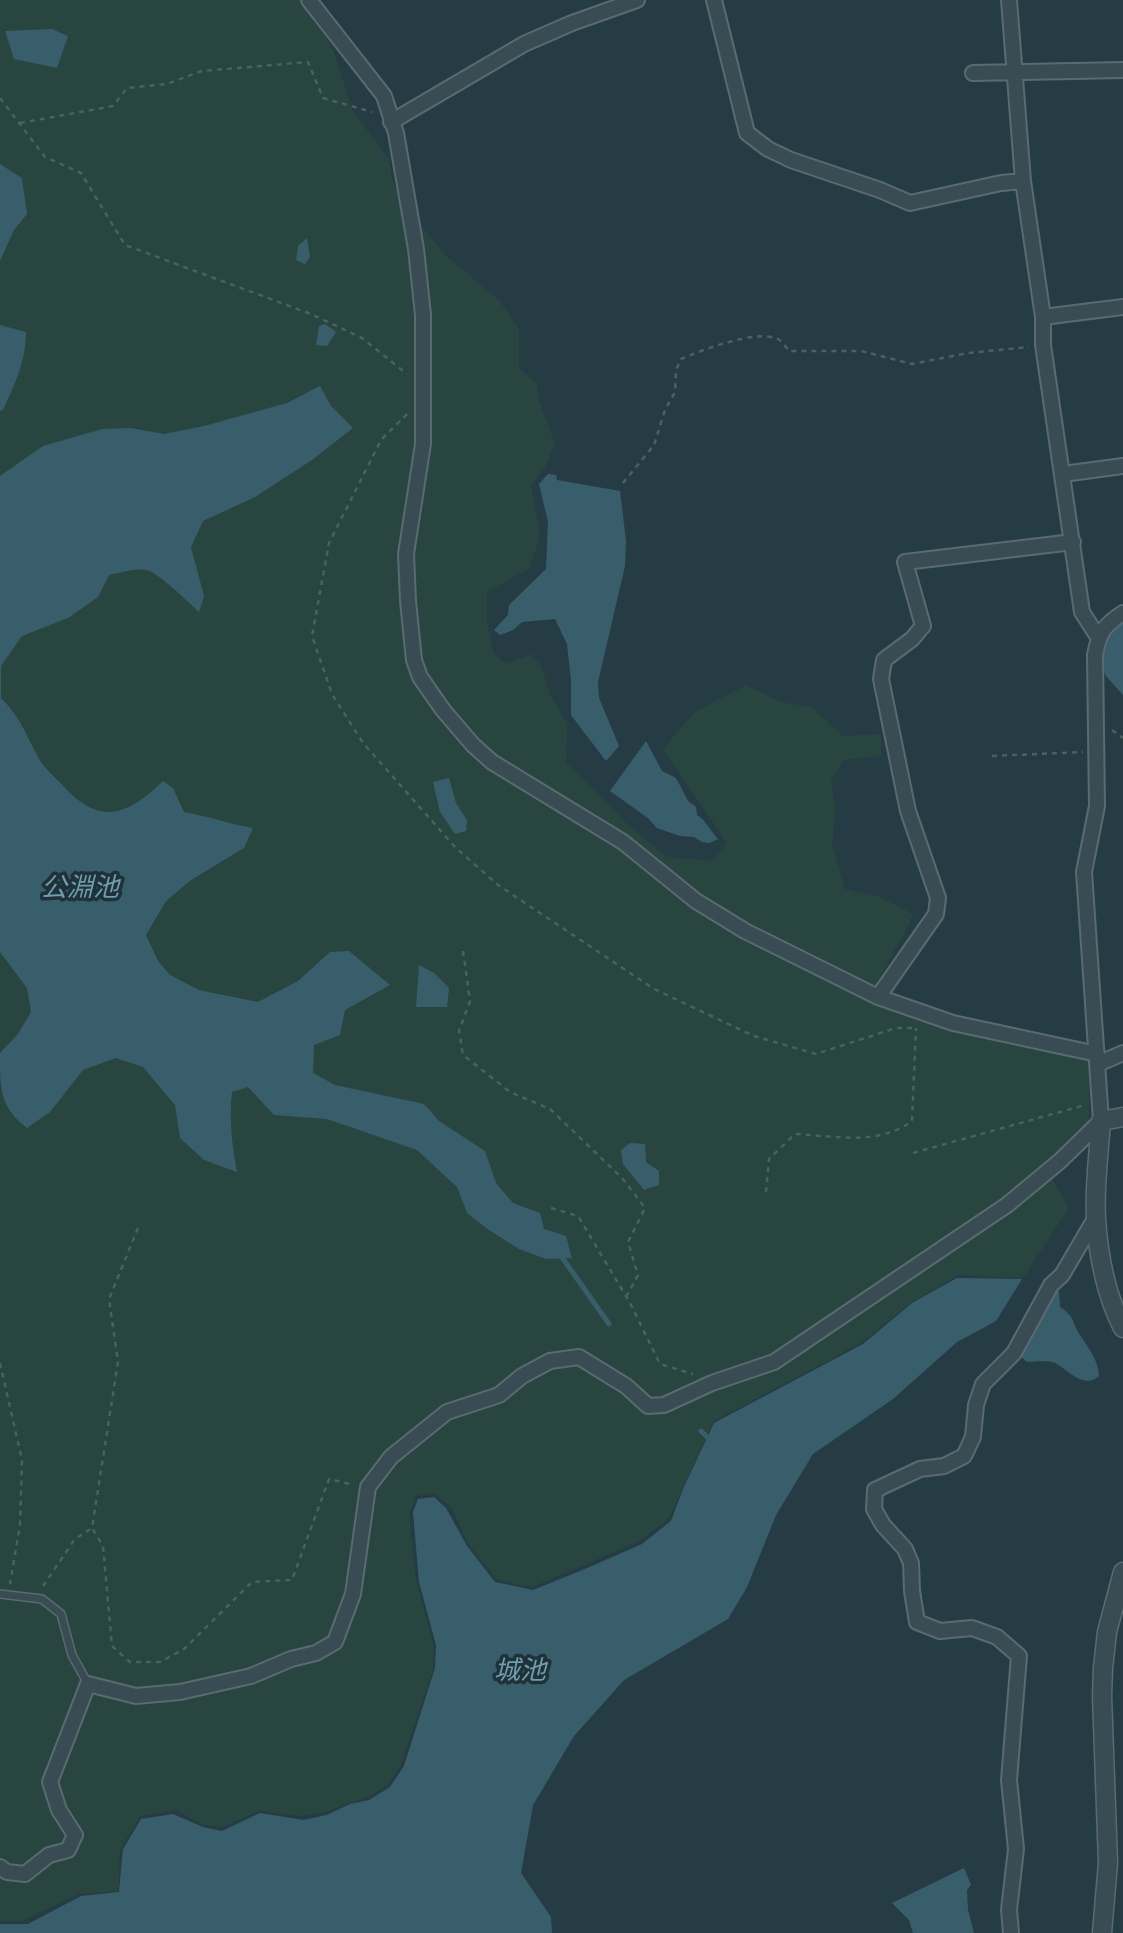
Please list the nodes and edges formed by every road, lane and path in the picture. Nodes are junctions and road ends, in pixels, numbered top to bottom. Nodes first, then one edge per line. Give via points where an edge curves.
1 (309, 0) edge
2 (637, 0) edge
3 (714, 0) edge
4 (1009, 0) edge
5 (1123, 71) edge
6 (1015, 72) junction
7 (973, 74) dead end
8 (0, 98) edge
9 (391, 121) junction
10 (19, 124) junction
11 (1023, 181) junction
12 (1123, 307) edge
13 (1042, 317) junction
14 (1043, 345) junction
15 (423, 393) junction
16 (1123, 466) edge
17 (1063, 474) junction
18 (623, 483) dead end
19 (1073, 542) junction
20 (1123, 613) edge
21 (1098, 637) junction
22 (1097, 751) junction
23 (992, 756) dead end
24 (463, 951) dead end
25 (878, 996) junction
26 (917, 1010) junction
27 (916, 1028) junction
28 (1123, 1053) edge
29 (1097, 1059) junction
30 (1100, 1101) junction
31 (1123, 1117) edge
32 (1101, 1121) junction
33 (913, 1153) dead end
34 (766, 1192) dead end
35 (551, 1208) dead end
36 (1096, 1217) junction
37 (138, 1228) dead end
38 (626, 1297) junction
39 (1123, 1328) edge
40 (0, 1363) edge
41 (712, 1383) junction
42 (368, 1487) junction
43 (92, 1528) junction
44 (1123, 1572) edge
45 (4, 1595) edge
46 (35, 1598) junction
47 (88, 1684) junction
48 (0, 1867) edge
49 (1011, 1933) edge
50 (1102, 1933) edge

1 - 9 street via 384,96
2 - 9 street via 524,44
3 - 11 street via 747,133 768,149 910,203
4 - 6 street
5 - 6 street
6 - 7 street
6 - 11 street
8 - 10 path
9 - 10 path via 323,98 308,62 202,71 167,84 127,88 113,106
9 - 15 street via 423,315
10 - 15 path via 45,157 81,173 125,245 311,314 362,338
11 - 13 street
12 - 13 street
13 - 14 street
14 - 17 street
14 - 18 path via 912,364 861,351 789,351 780,340 765,336 693,354 681,359 676,370 675,392 654,445
15 - 25 street via 423,444 406,554 408,601 414,660 443,710 492,762 623,842 696,901 745,931
15 - 27 path via 381,440 329,542 312,636 332,694 363,743 454,847 498,885 654,989 754,1036 816,1054 897,1028
16 - 17 street
17 - 19 street
19 - 21 street via 1082,611
19 - 25 street via 905,562 923,626 884,660 881,679 908,811 938,898 936,914
20 - 21 street
21 - 22 street
22 - 23 path
22 - 29 street via 1097,806 1084,872
24 - 38 path via 470,1001 459,1031 463,1055 510,1092 550,1109 622,1178 645,1208 628,1242 638,1275
25 - 26 street
26 - 27 path
26 - 29 street
27 - 34 path via 912,1121 897,1132 869,1138 795,1134 769,1160
28 - 29 street
29 - 30 street
30 - 32 street
30 - 33 path
31 - 32 street
32 - 36 street
32 - 41 street via 1007,1205 809,1339 774,1362
35 - 38 path via 578,1216
36 - 39 street via 1106,1281
36 - 49 street via 1014,1353 983,1384 973,1437 964,1456 944,1466 920,1469 875,1490 874,1509 911,1563 917,1622 940,1631 972,1628 997,1637 1019,1656 1009,1780 1016,1849
37 - 43 path via 109,1299 118,1362
38 - 41 path via 660,1364
40 - 45 path via 22,1460 19,1525
41 - 42 street via 664,1405 648,1406 626,1385 579,1357 550,1361 499,1395 447,1412 391,1457
42 - 43 path via 328,1479 292,1580 252,1582 184,1649 160,1662 130,1662 112,1646 103,1546
42 - 47 street via 353,1594 335,1642 251,1676 180,1692 136,1696
43 - 46 path via 75,1539
44 - 50 street via 1103,1668 1108,1863
45 - 46 lane
46 - 47 lane via 61,1614 72,1655
47 - 48 street via 51,1782 75,1835 68,1850 49,1855 25,1874

